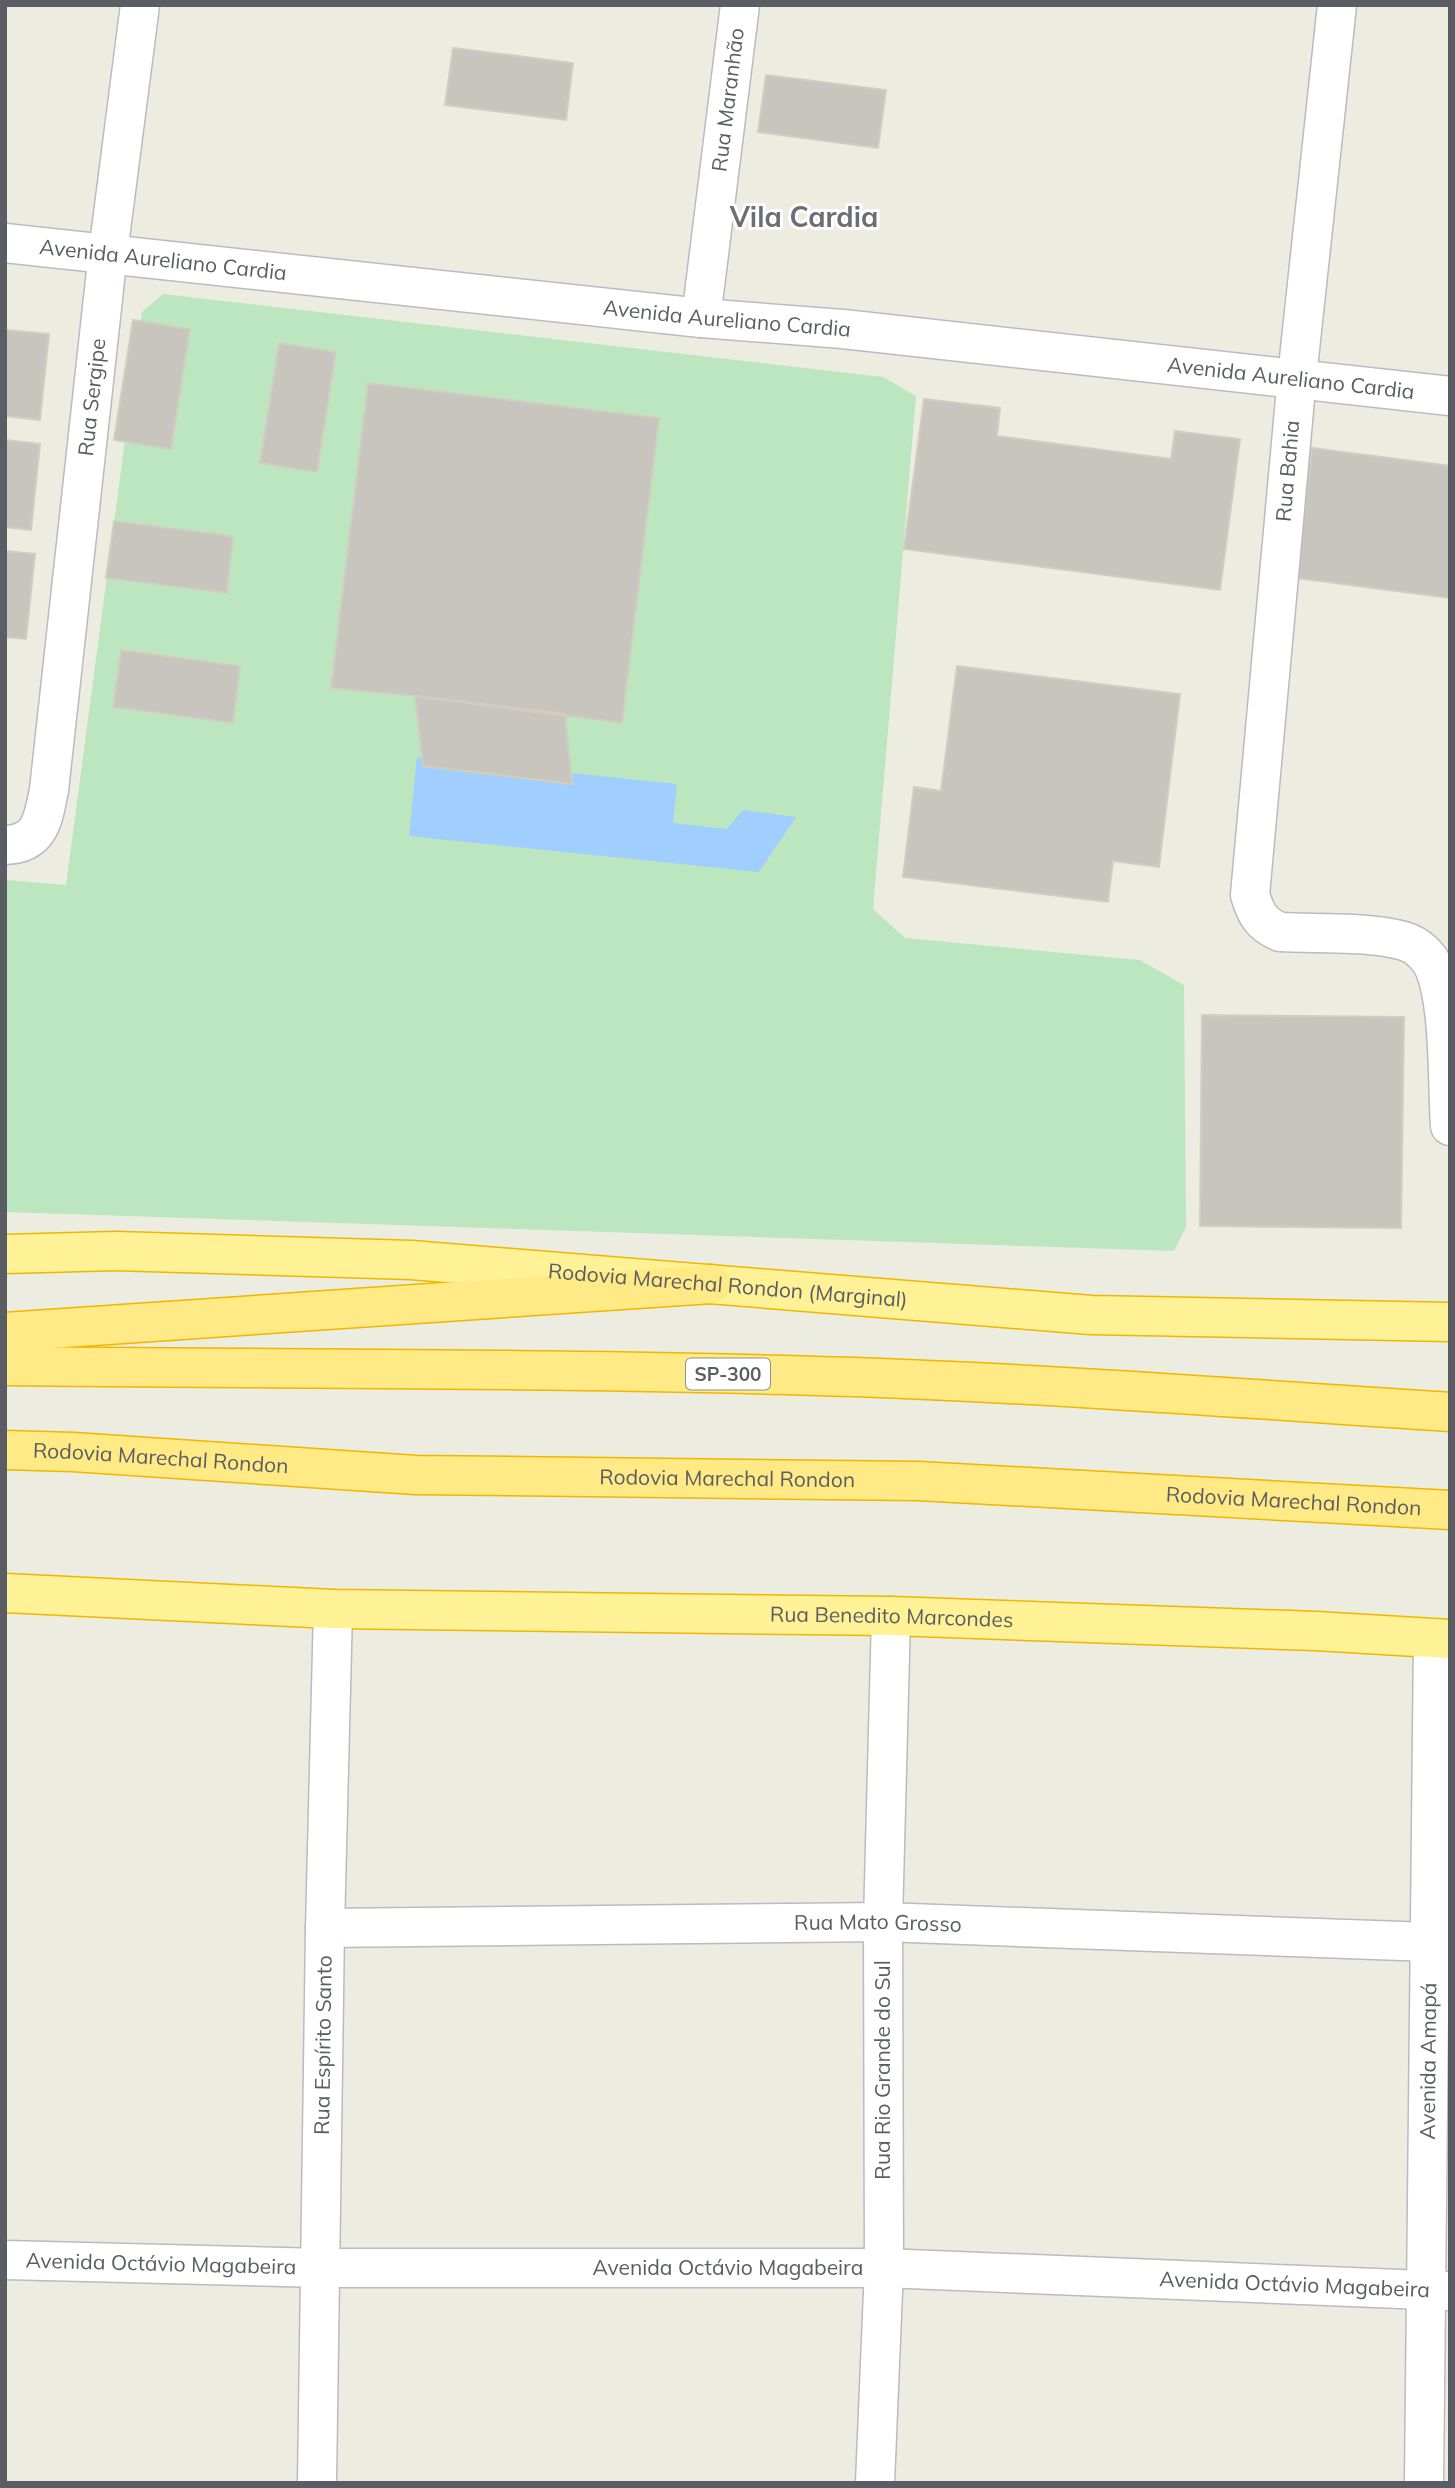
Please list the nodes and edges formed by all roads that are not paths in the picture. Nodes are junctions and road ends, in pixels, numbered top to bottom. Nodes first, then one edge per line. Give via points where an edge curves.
1 (140, 5) edge
2 (740, 5) edge
3 (1337, 5) edge
4 (5, 243) edge
5 (108, 253) junction
6 (701, 318) junction
7 (1297, 377) junction
8 (1450, 396) edge
9 (5, 845) edge
10 (1450, 1126) edge
11 (5, 1254) edge
12 (711, 1284) junction
13 (1450, 1322) edge
14 (5, 1332) edge
15 (5, 1366) edge
16 (1450, 1412) edge
17 (5, 1450) edge
18 (1450, 1510) edge
19 (5, 1593) edge
20 (333, 1609) junction
21 (891, 1616) junction
22 (1441, 1639) edge
23 (883, 1922) junction
24 (325, 1928) junction
25 (1430, 1942) junction
26 (5, 2260) edge
27 (321, 2268) junction
28 (884, 2268) junction
29 (1437, 2291) edge
30 (317, 2483) edge
31 (875, 2483) edge
32 (1424, 2483) edge

1 - 5 street, Rua Sergipe
2 - 6 street, Rua Maranhão
3 - 7 street, Rua Bahia
4 - 5 street, Avenida Aureliano Cardia
5 - 6 street, Avenida Aureliano Cardia
5 - 9 street, Rua Sergipe via 49,790 43,821 31,838
6 - 7 street, Avenida Aureliano Cardia
7 - 8 street, Avenida Aureliano Cardia
7 - 10 street, Rua Bahia via 1250,895 1257,917 1280,932 1382,937 1407,942 1422,951 1434,968 1443,998
11 - 12 highway, Rodovia Marechal Rondon (Marginal) via 116,1251 411,1260
12 - 13 highway, Rodovia Marechal Rondon (Marginal) via 1091,1315
12 - 14 highway
15 - 16 highway, SP-300 via 857,1377
17 - 18 highway, Rodovia Marechal Rondon via 416,1475 918,1481
19 - 20 highway, Rua Benedito Marcondes
20 - 21 highway, Rua Benedito Marcondes
20 - 24 street, Rua Espírito Santo
21 - 22 highway, Rua Benedito Marcondes
21 - 23 street, Rua Rio Grande do Sul
22 - 25 street, Avenida Amapá
23 - 24 street, Rua Mato Grosso
23 - 25 street, Rua Mato Grosso
23 - 28 street, Rua Rio Grande do Sul
24 - 27 street, Rua Espírito Santo
25 - 29 street, Avenida Amapá
26 - 27 street, Avenida Octávio Magabeira
27 - 28 street, Avenida Octávio Magabeira
27 - 30 street, Rua Espírito Santo
28 - 29 street, Avenida Octávio Magabeira
28 - 31 street, Rua Rio Grande do Sul
29 - 32 street, Avenida Amapá

